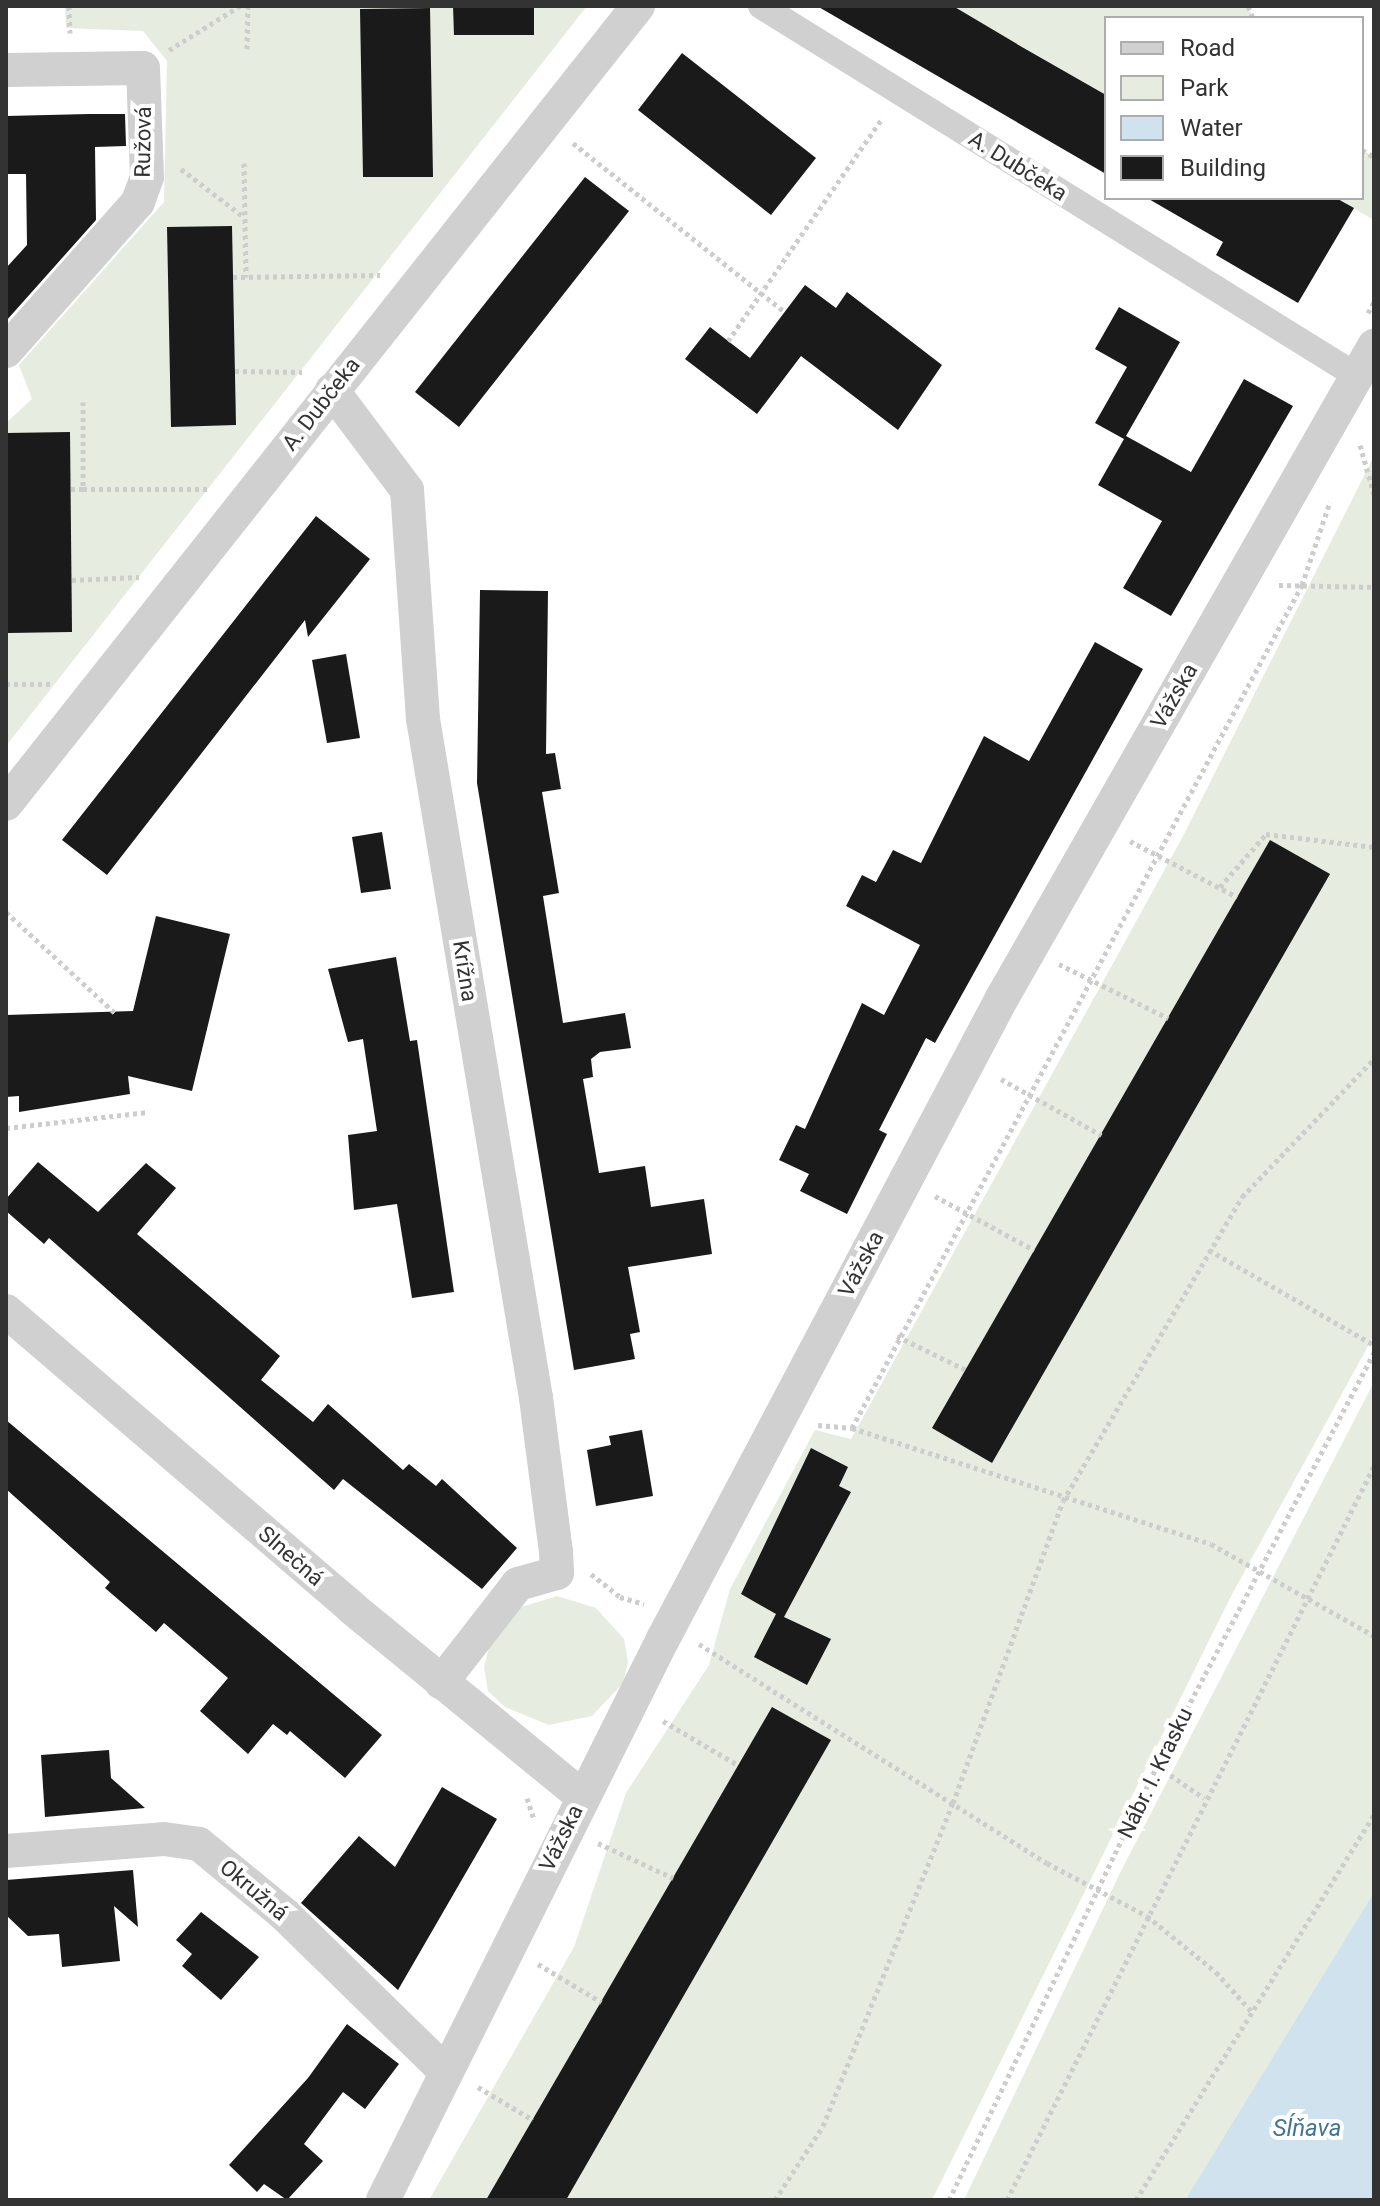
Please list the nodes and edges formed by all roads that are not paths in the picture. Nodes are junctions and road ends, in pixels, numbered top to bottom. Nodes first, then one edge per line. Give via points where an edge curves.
1 (638, 6) edge
2 (761, 6) edge
3 (6, 70) edge
4 (1370, 331) edge
5 (6, 351) edge
6 (1357, 376) junction
7 (321, 381) junction
8 (6, 804) edge
9 (6, 1311) edge
10 (441, 1683) junction
11 (582, 1796) junction
12 (6, 1851) edge
13 (458, 2078) junction
14 (383, 2200) edge

1 - 7 street, A. Dubčeka
2 - 6 street, A. Dubčeka
3 - 5 street, Ružová via 143,68 147,177 138,202
4 - 6 street, Vážska
6 - 11 street, Vážska via 968,1061
7 - 8 street, A. Dubčeka
7 - 10 street, Krížna via 407,490 423,719 556,1562 518,1584
9 - 10 street, Slnečná
10 - 11 street, Slnečná
11 - 13 street, Vážska
12 - 13 street, Okružná via 164,1839 199,1844 285,1915
13 - 14 street, Vážska

